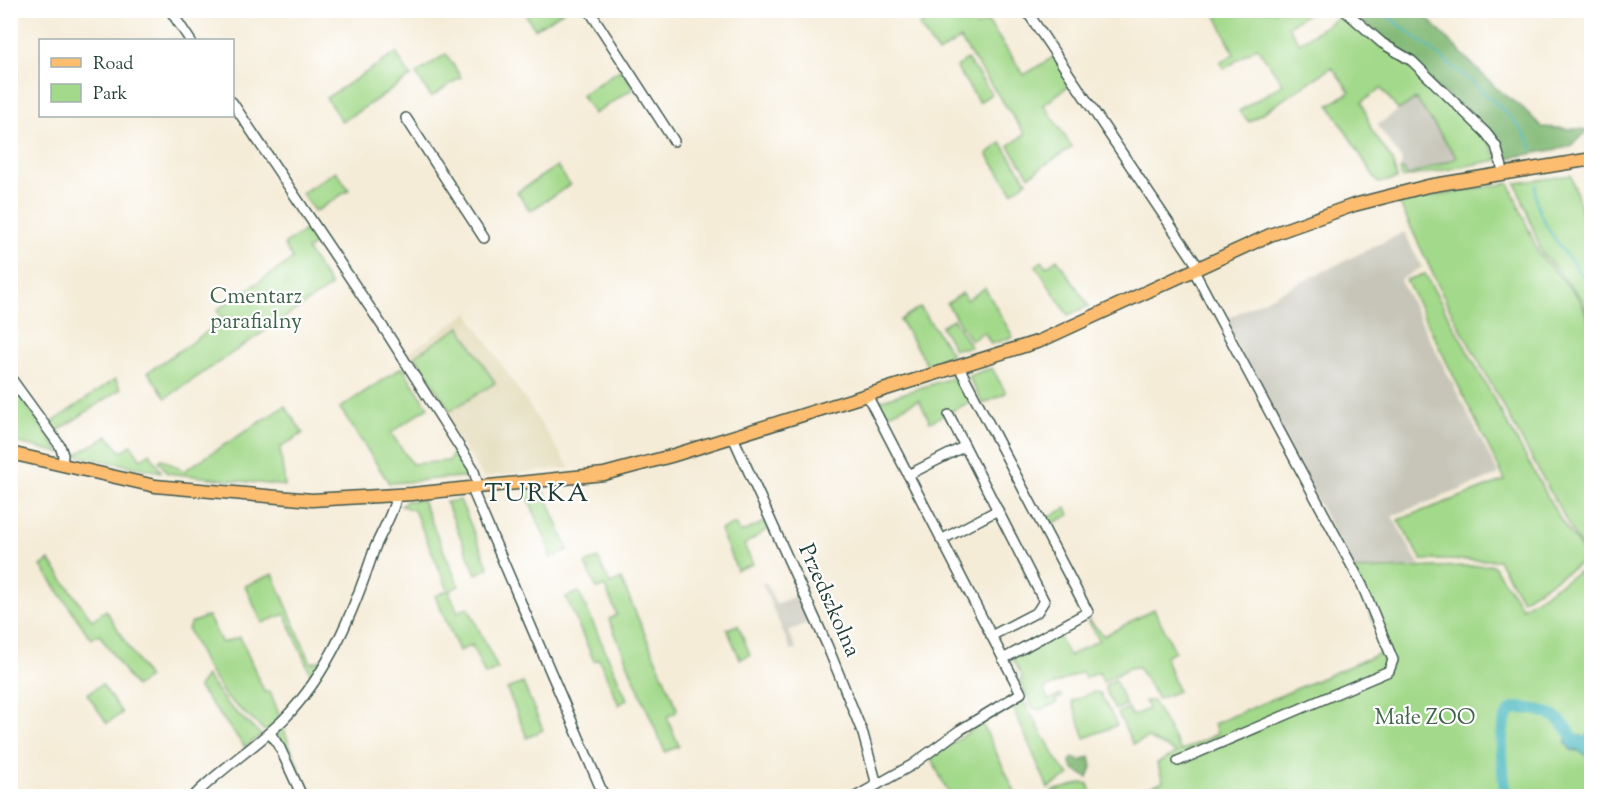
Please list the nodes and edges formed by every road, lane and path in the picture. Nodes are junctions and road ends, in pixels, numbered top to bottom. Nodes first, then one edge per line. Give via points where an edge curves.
1 (170, 10) edge
2 (589, 10) edge
3 (1026, 10) edge
4 (1344, 10) edge
5 (189, 39) edge
6 (234, 105) edge
7 (406, 118) dead end
8 (674, 141) dead end
9 (1592, 159) edge
10 (1504, 174) junction
11 (484, 238) dead end
12 (1197, 269) junction
13 (959, 367) junction
14 (10, 376) edge
15 (867, 395) junction
16 (949, 415) dead end
17 (733, 437) junction
18 (965, 446) junction
19 (10, 453) edge
20 (62, 466) junction
21 (908, 475) junction
22 (475, 488) junction
23 (396, 495) junction
24 (998, 510) junction
25 (941, 540) junction
26 (991, 636) junction
27 (1003, 659) junction
28 (270, 733) junction
29 (1178, 761) dead end
30 (877, 785) junction
31 (194, 796) edge
32 (302, 796) edge
33 (604, 796) edge
34 (862, 796) edge

1 - 5 street
2 - 8 street
3 - 12 street
4 - 10 street via 1382,43 1412,61 1486,132 1496,146
6 - 22 street via 473,468
7 - 11 street
9 - 10 main road
10 - 12 main road via 1428,186 1354,205 1291,227
12 - 13 main road via 1071,328
12 - 29 street via 1362,585 1393,660 1389,671
13 - 15 main road
13 - 27 street via 1088,612
14 - 20 street via 60,446
15 - 17 main road
15 - 21 street
16 - 18 street
17 - 22 main road via 604,474
17 - 30 street, Przedszkolna via 827,645 863,734
18 - 21 street
18 - 24 street
19 - 20 main road
20 - 23 main road via 145,485 201,492 312,500
21 - 25 street
22 - 23 main road
22 - 33 street
23 - 28 street via 362,590 341,632 313,683
24 - 25 street
24 - 26 street via 1044,601 1037,612
25 - 26 street
26 - 27 street
27 - 30 street via 1021,693
28 - 31 street
28 - 32 street
30 - 34 street

